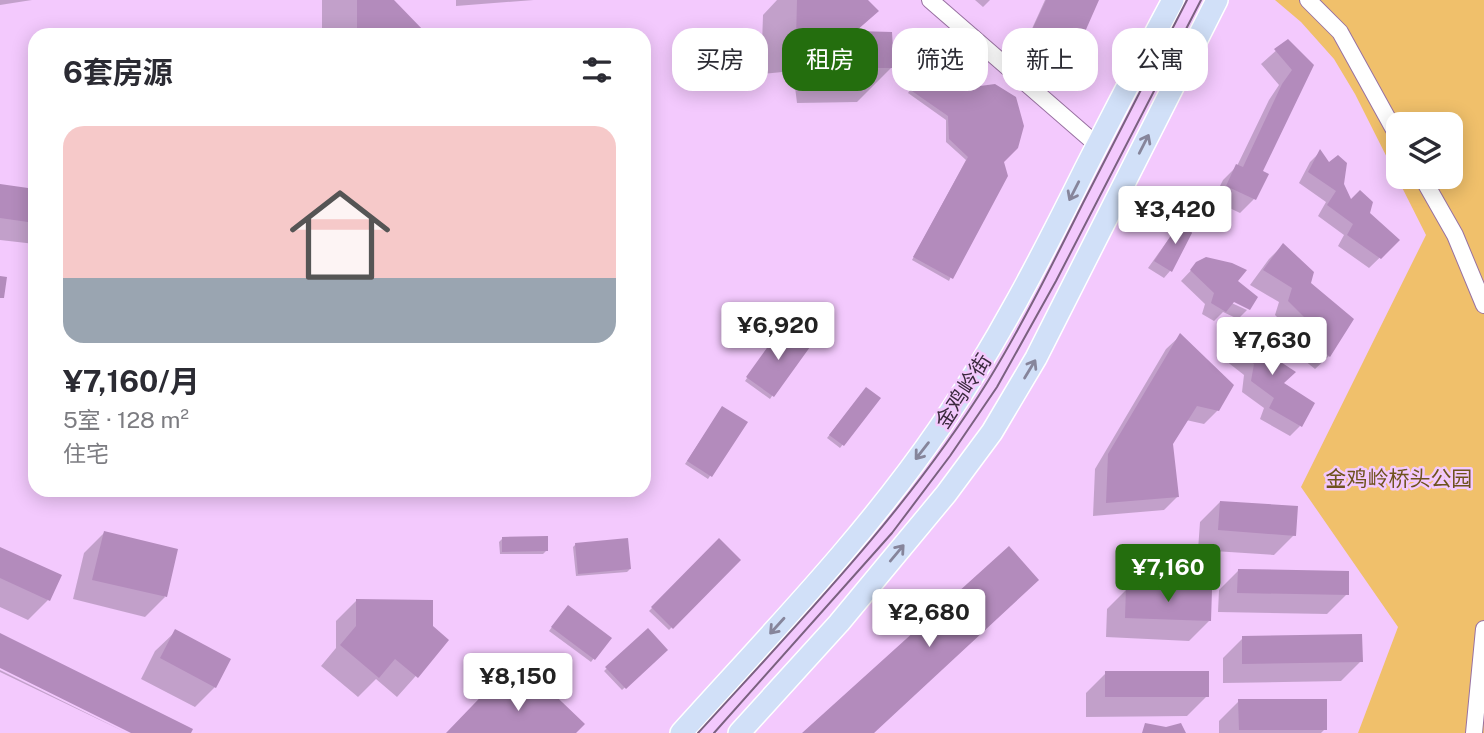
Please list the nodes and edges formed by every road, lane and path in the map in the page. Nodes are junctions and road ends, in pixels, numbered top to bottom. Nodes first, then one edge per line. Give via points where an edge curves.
1 (930, 0) edge
2 (1173, 0) edge
3 (1217, 0) edge
4 (1308, 0) edge
5 (1386, 115) edge
6 (1097, 145) junction
7 (1429, 189) edge
8 (1484, 305) edge
9 (1484, 629) edge
10 (681, 733) edge
11 (738, 733) edge
12 (1474, 733) edge

1 - 6 street
2 - 6 main road, 金鸡岭街
11 -> 3 main road via 839,623 992,432 1036,358
4 - 5 street via 1340,32
6 -> 10 main road, 金鸡岭街 via 1017,303 939,429 804,597
7 - 8 street via 1455,235
9 - 12 street

